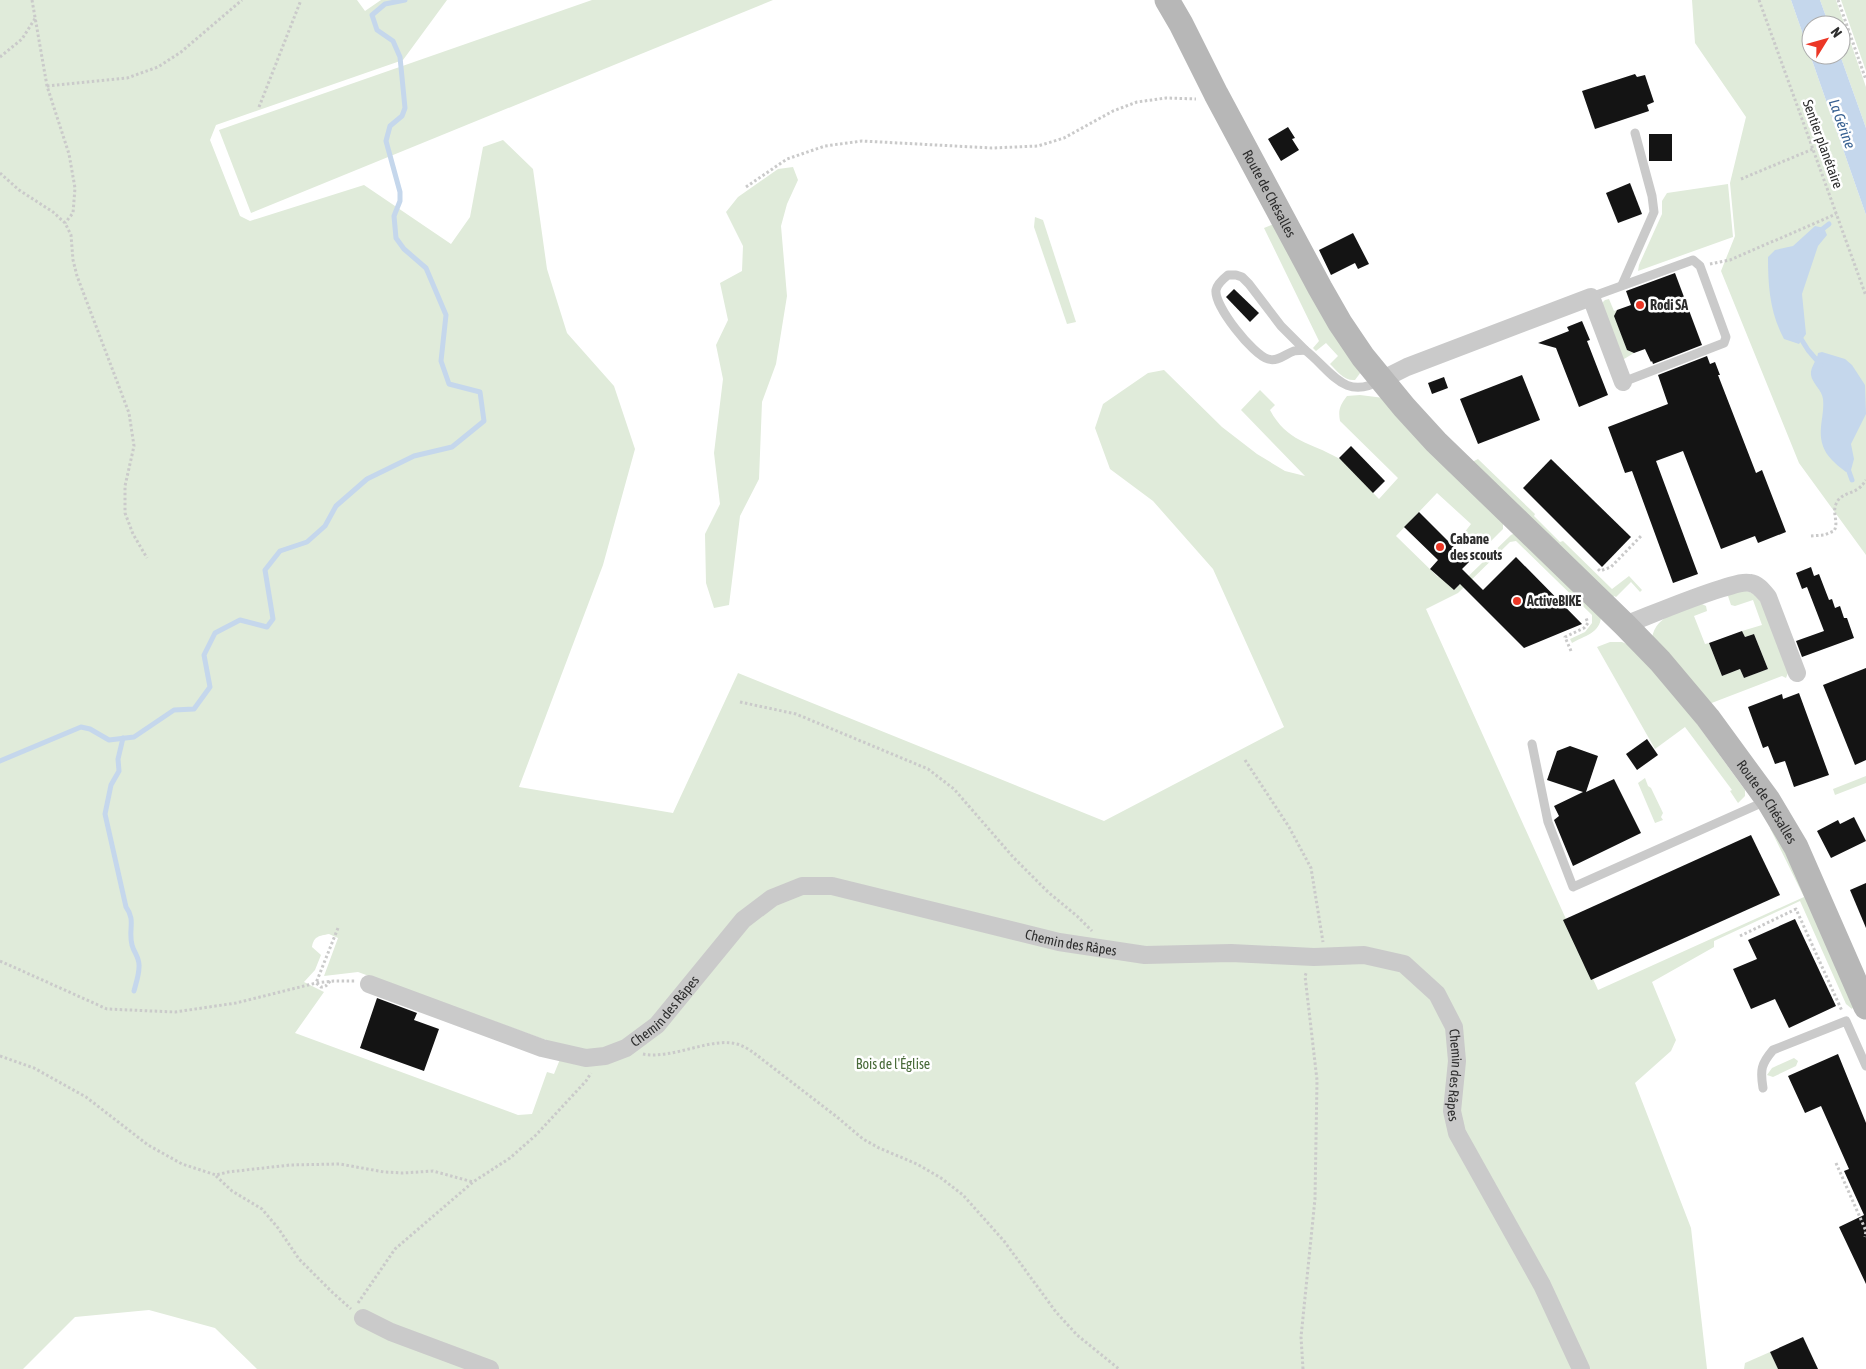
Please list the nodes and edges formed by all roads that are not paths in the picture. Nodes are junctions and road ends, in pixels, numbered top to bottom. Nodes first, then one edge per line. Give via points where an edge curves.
1 (1167, 0) edge
2 (1635, 133) dead end
3 (1622, 286) junction
4 (1591, 298) junction
5 (1305, 350) junction
6 (1381, 380) junction
7 (1623, 382) joint
8 (1625, 625) junction
9 (1797, 673) dead end
10 (1532, 744) dead end
11 (1768, 800) junction
12 (369, 984) road end
13 (1858, 1015) edge
14 (1866, 1066) edge
15 (1763, 1088) dead end
16 (363, 1318) dead end
17 (490, 1369) edge
18 (1581, 1369) edge

1 - 6 street, Route de Chésalles via 1336,316
2 - 3 lane via 1654,212
3 - 4 lane
3 - 7 lane via 1693,260 1700,266 1726,337 1724,344
4 - 6 street via 1407,367
4 - 7 street
5 - 5 lane via 1242,277 1236,274 1223,279 1216,290 1217,300 1261,356 1270,360
5 - 6 lane via 1342,385 1363,387
6 - 8 street, Route de Chésalles via 1436,442
8 - 9 street via 1716,590 1744,582 1753,583 1768,596
8 - 11 street, Route de Chésalles via 1708,718
10 - 11 lane via 1548,822 1573,887
11 - 13 street, Route de Chésalles via 1796,847
12 - 18 street, Chemin des Râpes via 542,1048 586,1058 605,1056 626,1048 657,1025 743,920 772,898 802,886 832,886 1059,942 1145,955 1231,952 1314,957 1364,956 1404,964 1437,994 1454,1027 1457,1060 1452,1111 1457,1133 1542,1285
13 - 14 lane
13 - 15 lane via 1773,1050 1761,1071
16 - 17 street via 391,1332

